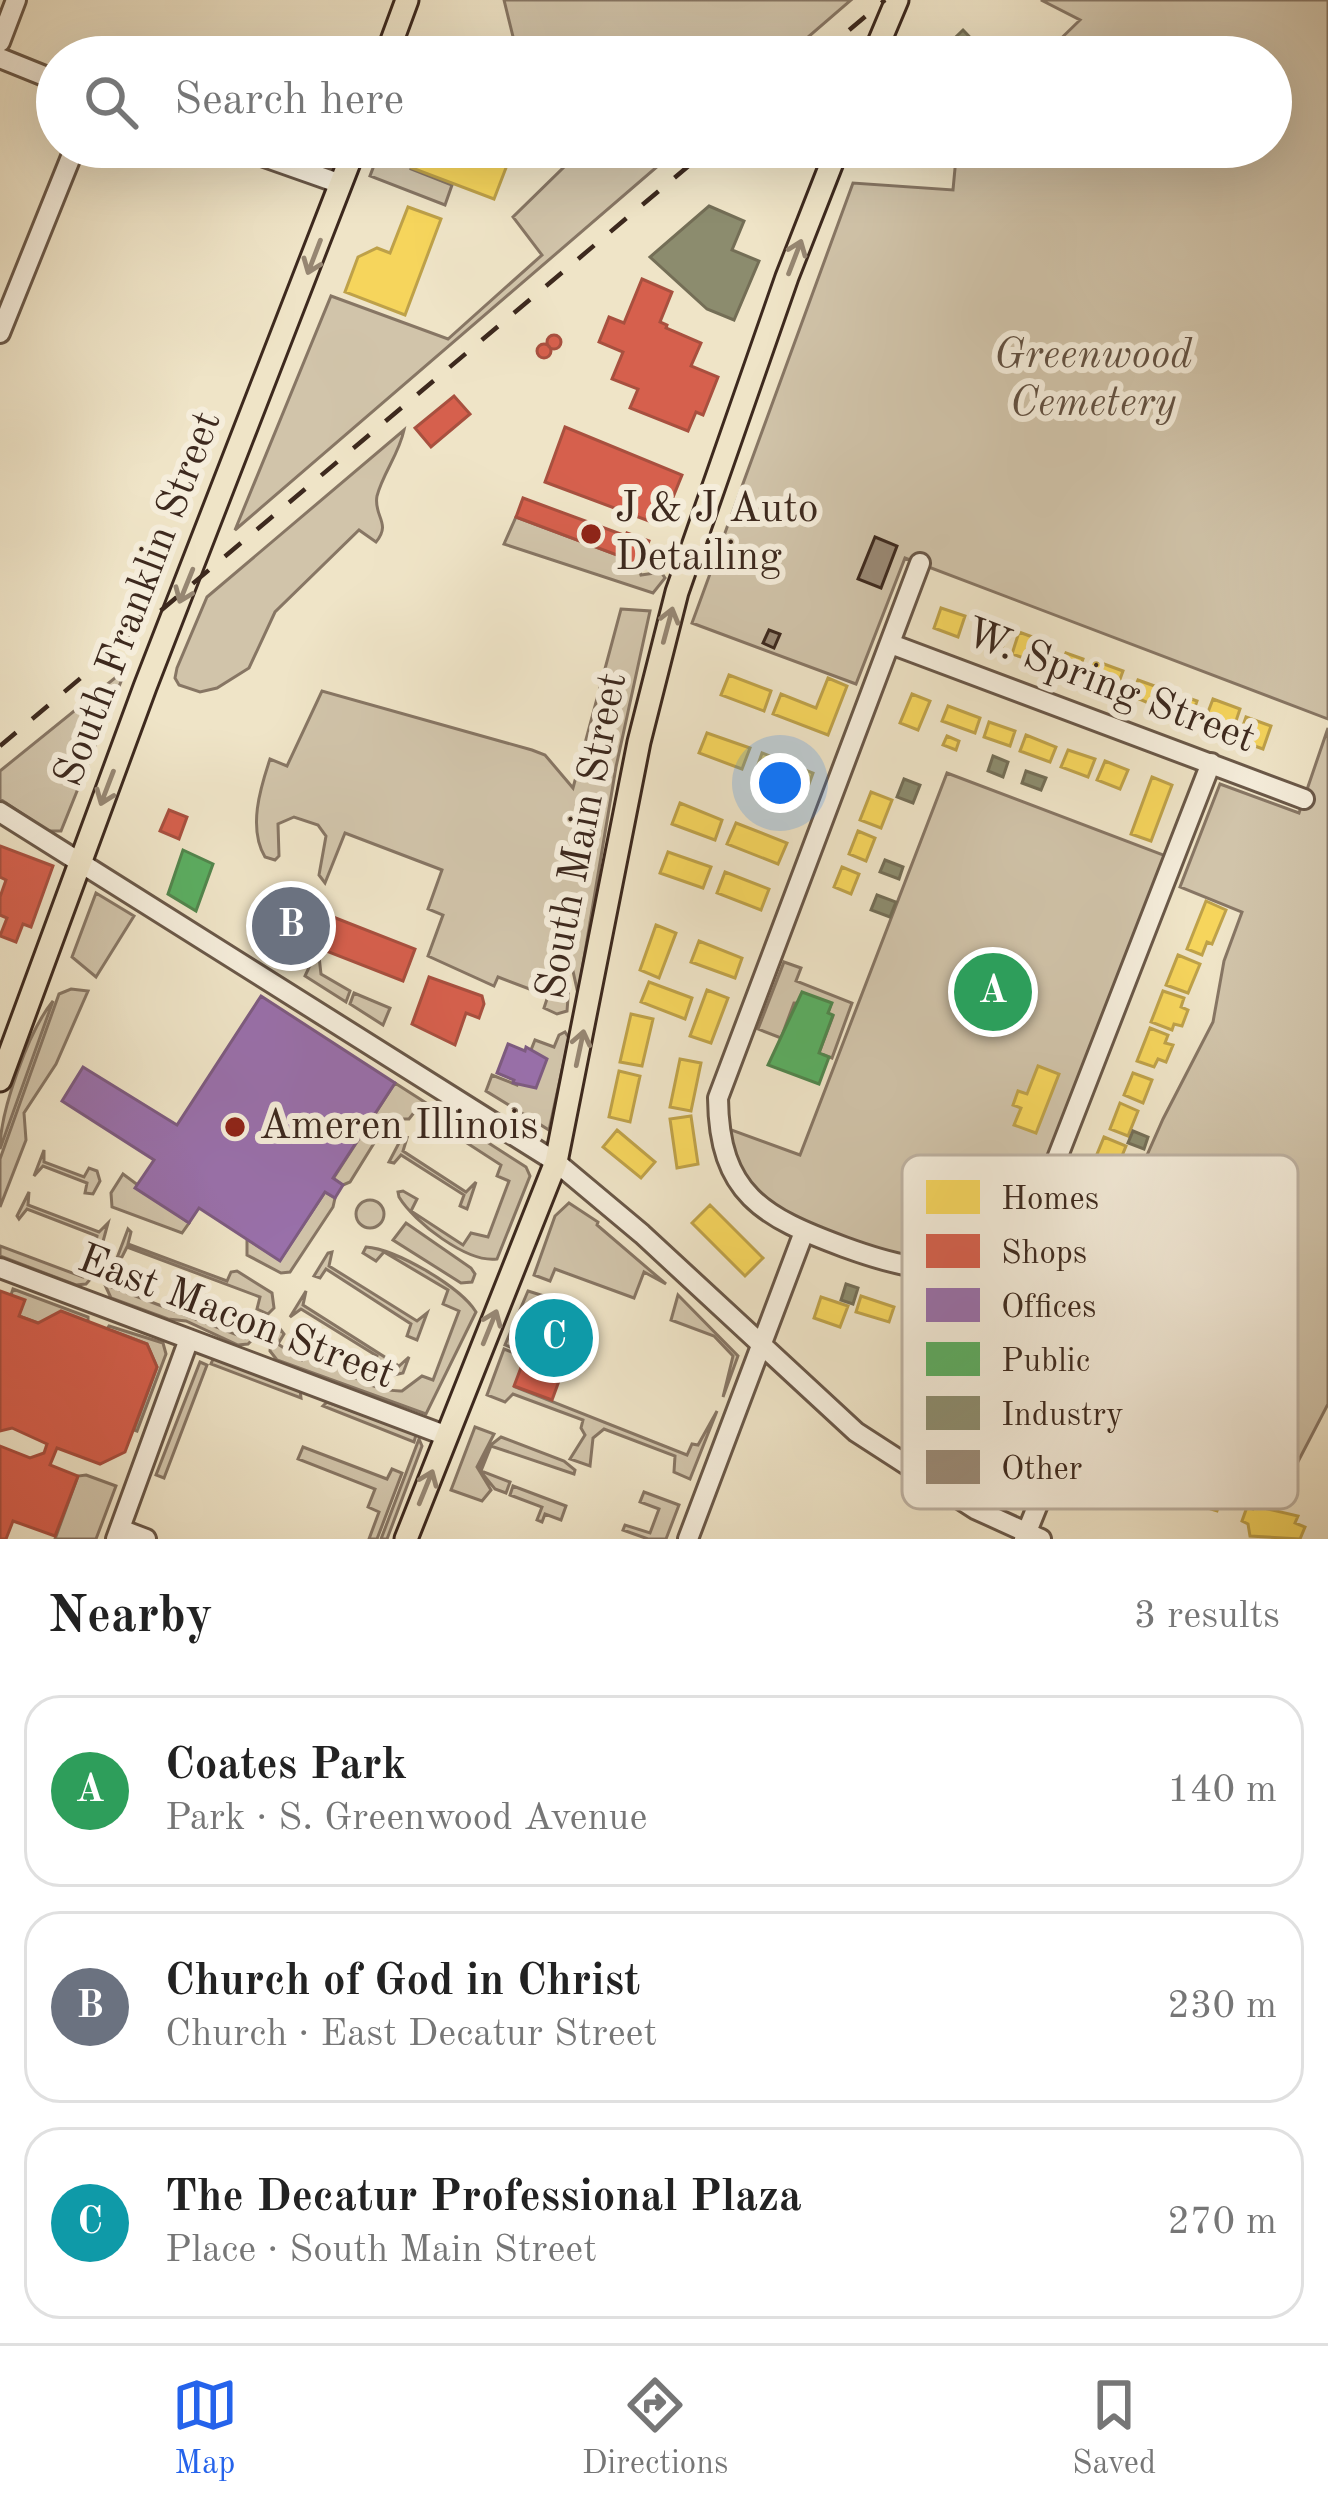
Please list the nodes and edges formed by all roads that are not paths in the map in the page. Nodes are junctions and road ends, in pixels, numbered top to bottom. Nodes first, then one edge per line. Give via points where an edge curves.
1 (16, 0) edge
2 (407, 0) edge
3 (897, 0) edge
4 (394, 36) edge
5 (882, 36) edge
6 (0, 42) edge
7 (0, 58) edge
8 (36, 72) edge
9 (67, 168) edge
10 (296, 168) edge
11 (347, 168) edge
12 (830, 168) edge
13 (341, 184) junction
14 (0, 333) edge
15 (920, 563) dead end
16 (891, 644) junction
17 (1211, 764) junction
18 (1304, 799) dead end
19 (0, 812) edge
20 (80, 862) junction
21 (0, 1080) edge
22 (1059, 1155) edge
23 (556, 1162) junction
24 (804, 1232) junction
25 (902, 1266) edge
26 (0, 1268) edge
27 (190, 1339) junction
28 (760, 1345) junction
29 (447, 1436) junction
30 (902, 1461) edge
31 (977, 1509) edge
32 (118, 1534) edge
33 (1030, 1537) edge
34 (146, 1539) edge
35 (406, 1539) edge
36 (688, 1539) edge

1 - 6 street
2 - 4 main road
3 - 5 main road
7 - 8 street
9 - 14 street
10 - 13 street
11 - 13 main road, South Franklin Street
23 -> 12 main road, South Main Street via 672,610
13 -> 20 main road, South Franklin Street
15 - 16 street
16 - 17 street, W. Spring Street
16 - 24 street via 718,1098 736,1177 766,1213
17 - 18 street, W. Spring Street
17 - 22 street
19 - 20 street
20 - 21 main road, South Franklin Street
20 - 23 street
23 - 28 street
29 -> 23 main road, South Main Street
24 - 25 street
24 - 28 street
26 - 27 street, East Macon Street
27 - 29 street, East Macon Street
27 - 32 street
28 - 30 street via 856,1432
28 - 36 street
35 -> 29 main road, South Main Street
31 - 33 street
32 - 34 street

